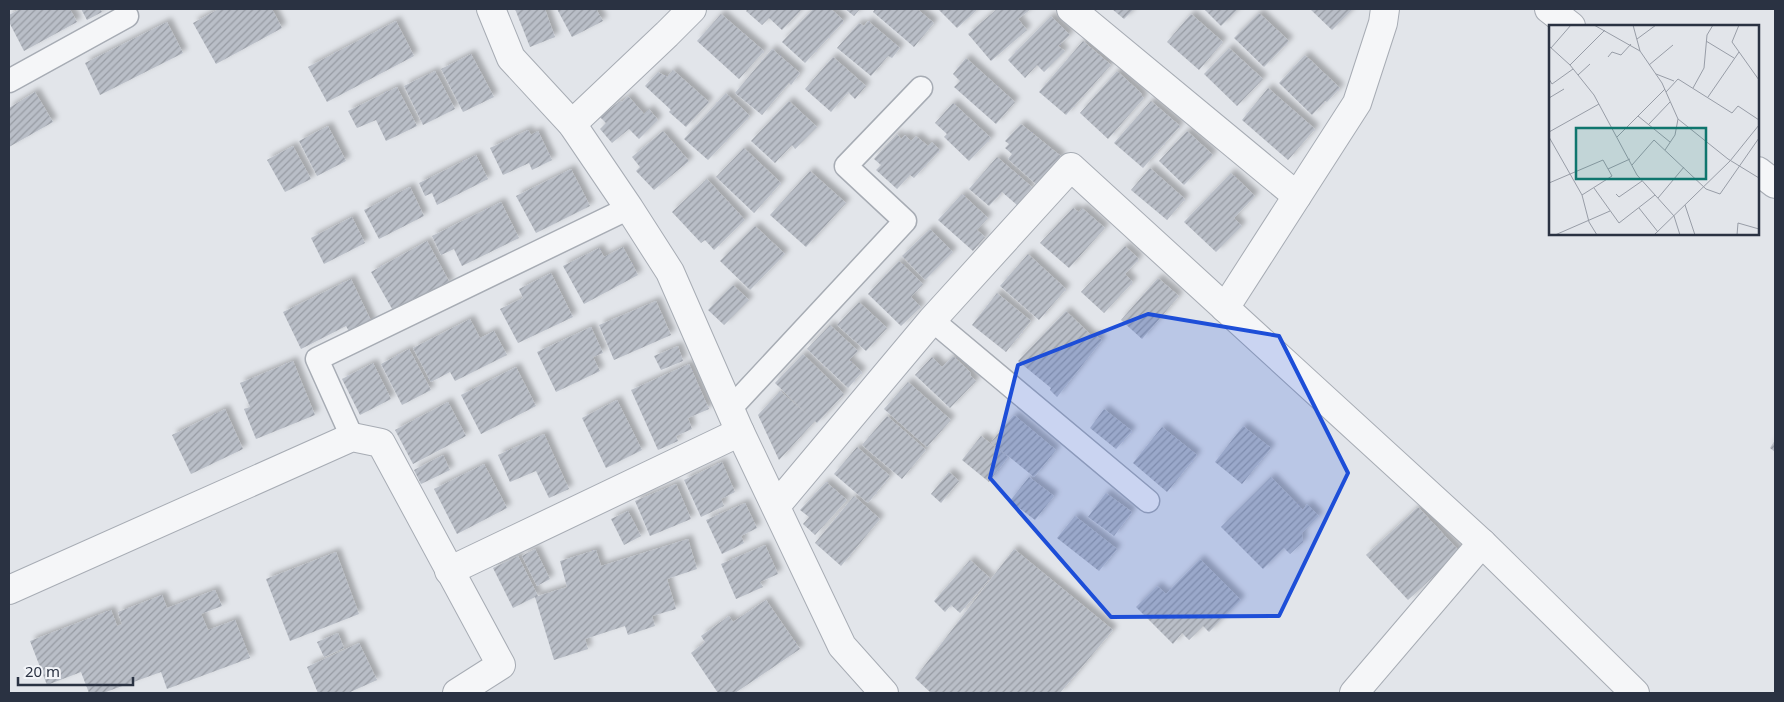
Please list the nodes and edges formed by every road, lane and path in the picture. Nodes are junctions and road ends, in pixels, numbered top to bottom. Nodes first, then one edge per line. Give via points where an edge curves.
1 (491, 9) edge
2 (692, 9) edge
3 (1071, 9) edge
4 (1385, 9) edge
5 (1549, 9) edge
6 (127, 16) dead end
7 (1570, 25) edge
8 (9, 81) edge
9 (921, 88) dead end
10 (572, 124) junction
11 (1759, 172) edge
12 (1775, 184) edge
13 (1297, 196) junction
14 (629, 208) junction
15 (1226, 308) junction
16 (932, 320) junction
17 (735, 421) junction
18 (352, 437) junction
19 (1148, 501) dead end
20 (776, 506) junction
21 (1482, 543) junction
22 (449, 571) junction
23 (9, 590) edge
24 (457, 693) edge
25 (884, 693) edge
26 (1354, 693) edge
27 (1635, 693) edge

1 - 10 street via 511,58
2 - 10 street
3 - 13 street
4 - 13 street via 1356,103
5 - 7 street
6 - 8 lane
9 - 17 lane via 846,166 904,221
10 - 14 street
11 - 12 street
13 - 15 street
14 - 17 street via 670,272
14 - 18 lane via 317,359
15 - 16 street via 1071,167
15 - 21 street
16 - 19 lane
16 - 20 street
17 - 20 street
17 - 22 street
18 - 22 street via 381,443
18 - 23 street
20 - 25 street via 842,646
21 - 26 street
21 - 27 street
22 - 24 street via 501,665

